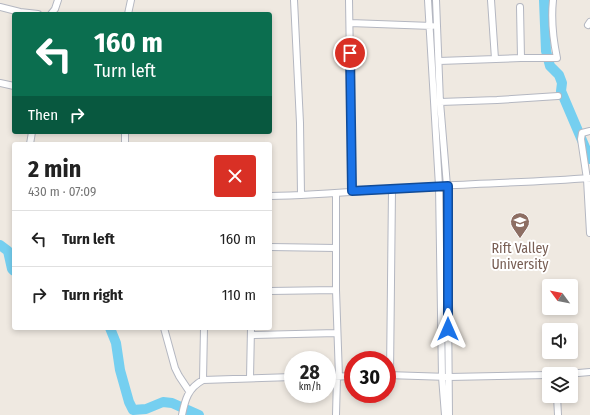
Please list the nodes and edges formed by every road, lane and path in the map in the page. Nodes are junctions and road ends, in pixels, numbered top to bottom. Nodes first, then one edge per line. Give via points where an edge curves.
1 (58, 0) edge
2 (131, 0) edge
3 (294, 0) edge
4 (349, 0) edge
5 (428, 0) edge
6 (436, 0) edge
7 (491, 0) edge
8 (553, 0) edge
9 (0, 7) edge
10 (520, 7) dead end
11 (20, 12) edge
12 (53, 12) edge
13 (128, 12) edge
14 (350, 23) junction
15 (429, 26) junction
16 (437, 26) junction
17 (521, 58) junction
18 (495, 59) junction
19 (438, 61) junction
20 (0, 83) edge
21 (12, 86) edge
22 (558, 96) dead end
23 (440, 102) junction
24 (590, 131) edge
25 (589, 178) edge
26 (440, 186) junction
27 (448, 186) junction
28 (392, 189) junction
29 (352, 191) junction
30 (336, 193) junction
31 (301, 195) junction
32 (272, 196) edge
33 (590, 233) edge
34 (272, 247) edge
35 (336, 248) junction
36 (336, 290) junction
37 (272, 291) edge
38 (165, 330) edge
39 (204, 330) edge
40 (251, 331) edge
41 (337, 334) junction
42 (389, 351) edge
43 (590, 372) edge
44 (578, 373) edge
45 (396, 375) edge
46 (542, 375) edge
47 (284, 377) edge
48 (338, 377) junction
49 (344, 377) edge
50 (445, 377) junction
51 (250, 378) junction
52 (203, 380) junction
53 (189, 391) junction
54 (557, 403) edge
55 (182, 415) edge
56 (336, 415) edge
57 (445, 415) edge
58 (449, 415) edge
59 (558, 415) edge

1 - 12 street
2 - 13 street
3 - 31 street
4 - 14 street
5 - 15 street
6 - 16 street
7 - 18 street
8 - 17 street via 557,58
9 - 11 street
10 - 17 street
14 - 15 street
14 - 29 street
15 - 16 street
15 - 26 street
16 - 19 street
17 - 18 street
18 - 19 street
19 - 23 street
20 - 21 street
22 - 23 street
23 - 27 street
24 - 25 street via 584,132 581,137
25 - 27 street
25 - 33 street
26 - 27 street
26 - 28 street
26 - 50 street
27 - 50 street
28 - 29 street
28 - 42 street
29 - 30 street
30 - 31 street
30 - 35 street
31 - 32 street
34 - 35 street
35 - 36 street
36 - 37 street
36 - 41 street
38 - 53 street via 175,368
39 - 52 street
40 - 41 street
40 - 51 street
41 - 48 street
43 - 44 street
45 - 50 street
46 - 50 street
47 - 51 street
48 - 49 street
48 - 56 street
50 - 57 street
50 - 58 street
51 - 52 street
52 - 53 street
53 - 55 street
54 - 59 street

